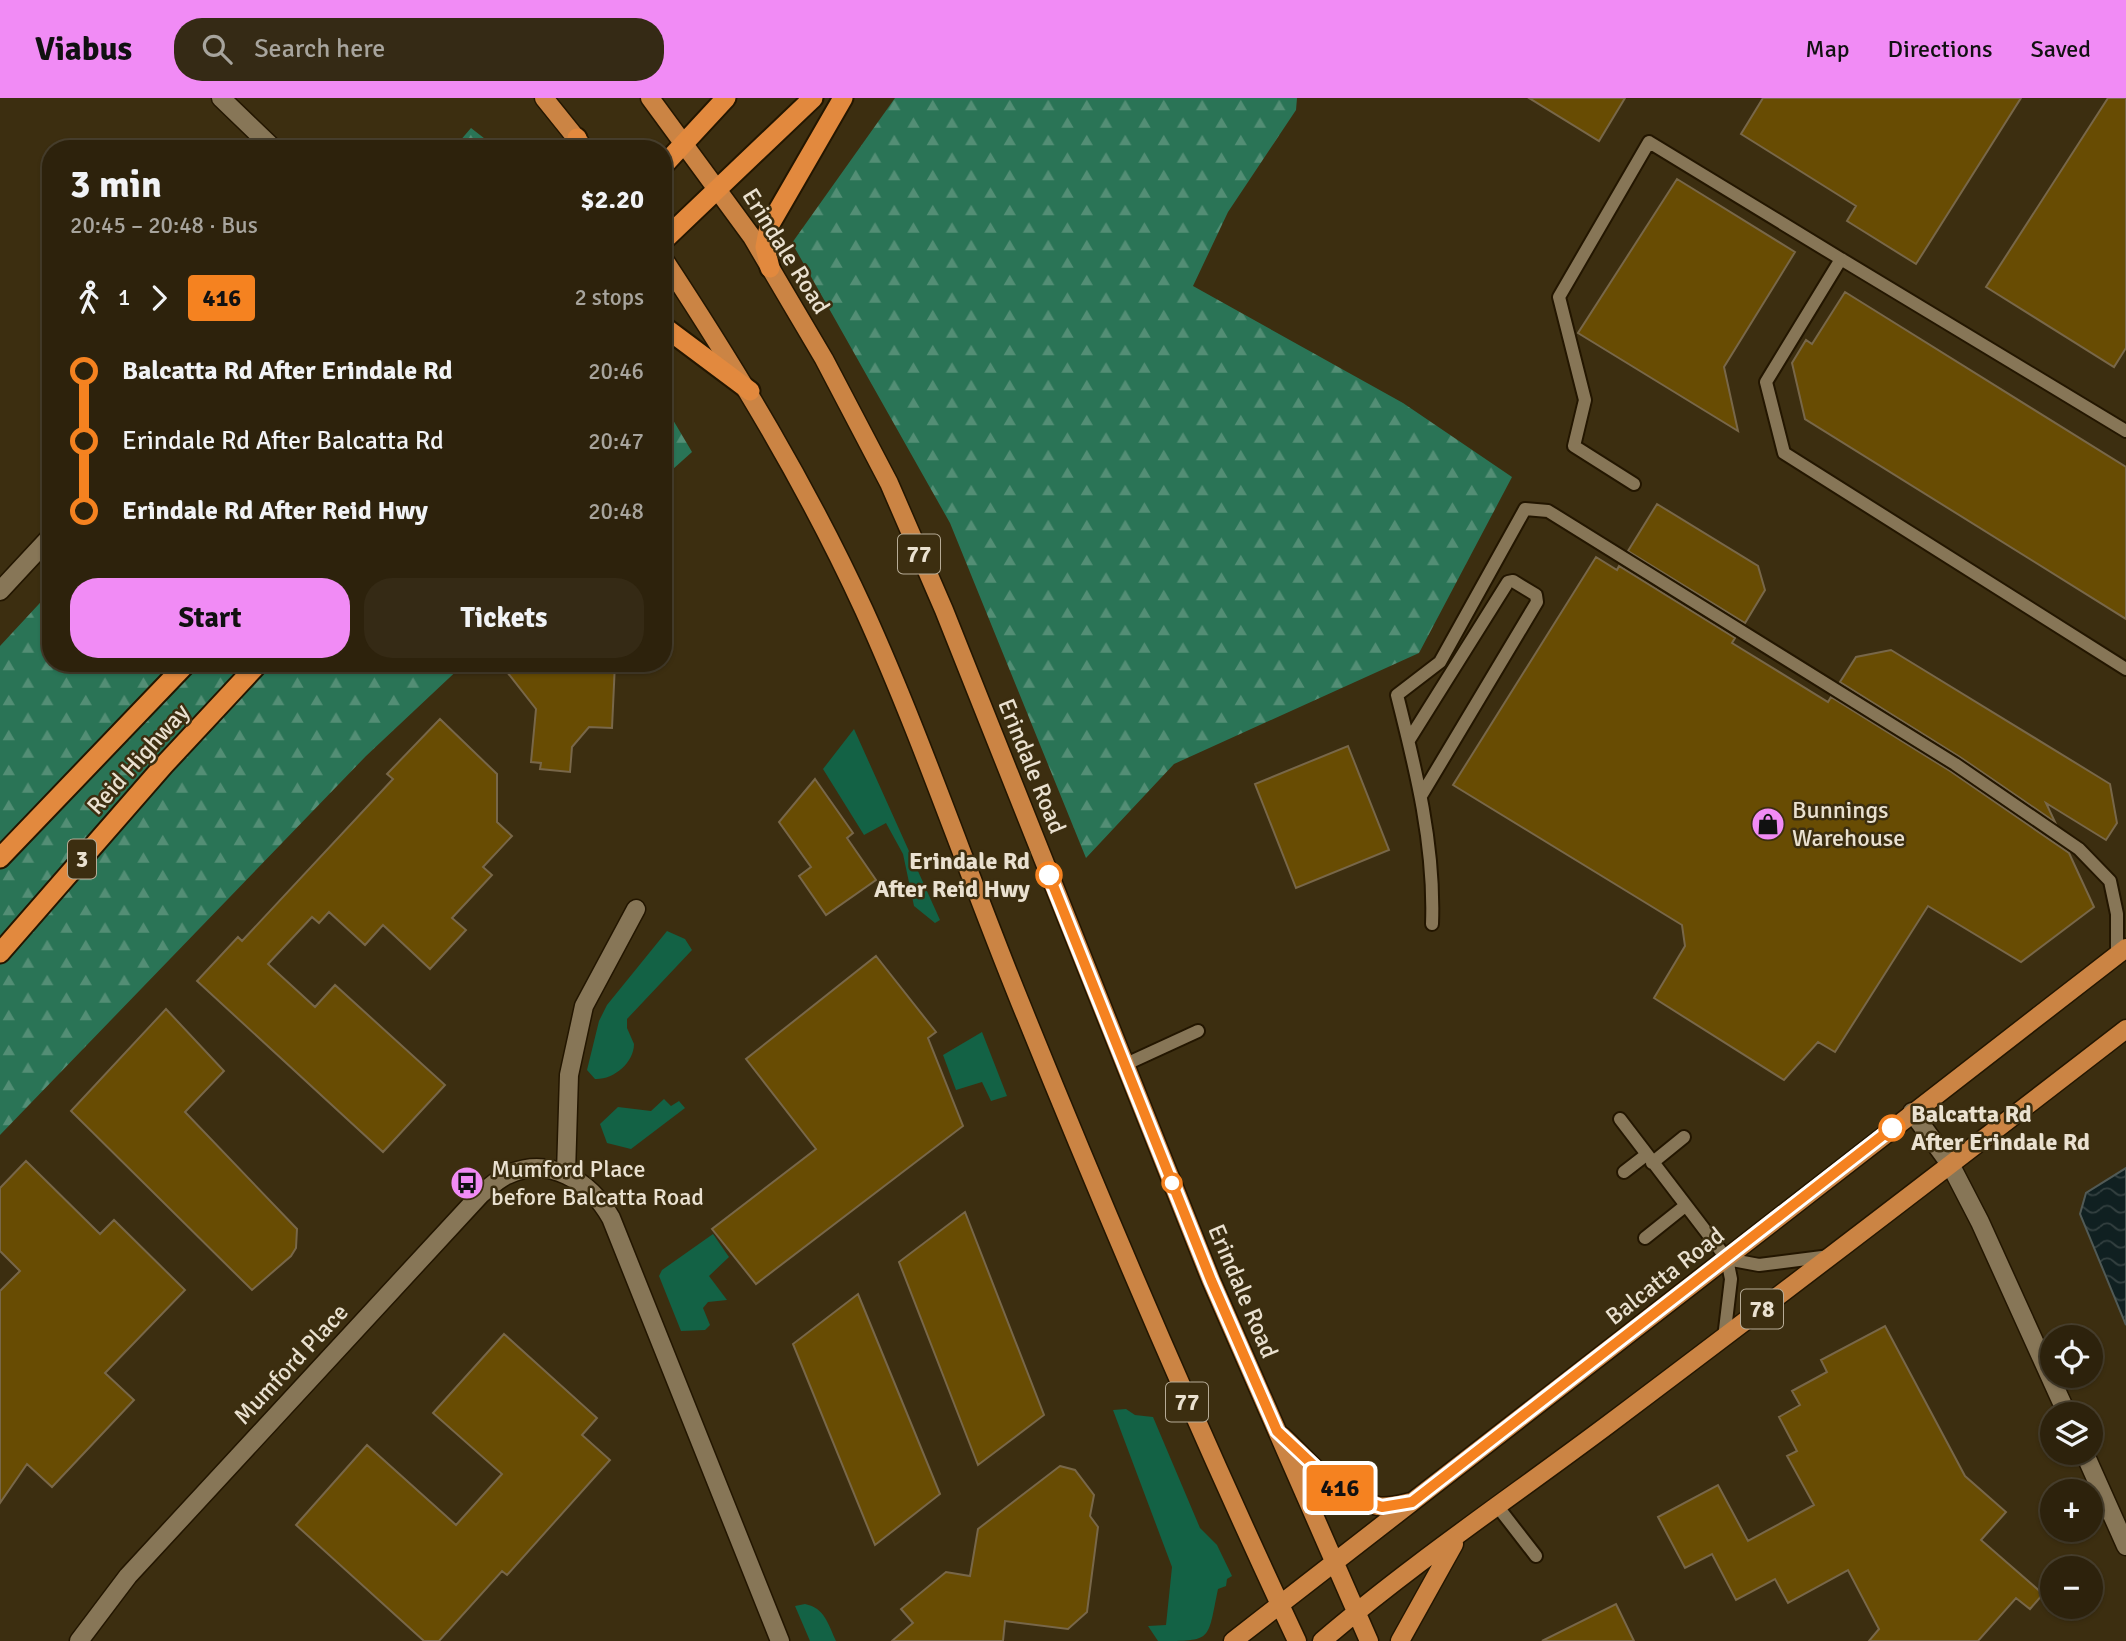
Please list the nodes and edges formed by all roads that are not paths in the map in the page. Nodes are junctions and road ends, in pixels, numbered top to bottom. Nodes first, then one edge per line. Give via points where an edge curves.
1 (221, 98) edge
2 (544, 98) edge
3 (650, 98) edge
4 (726, 98) edge
5 (813, 98) edge
6 (843, 98) edge
7 (265, 140) edge
8 (575, 140) edge
9 (684, 144) junction
10 (672, 157) edge
11 (717, 188) junction
12 (672, 232) edge
13 (1841, 259) junction
14 (770, 268) junction
15 (672, 272) edge
16 (672, 333) edge
17 (750, 391) junction
18 (2126, 431) edge
19 (1634, 484) dead end
20 (42, 546) edge
21 (0, 591) edge
22 (2126, 669) edge
23 (178, 672) edge
24 (251, 672) edge
25 (1409, 740) junction
26 (1420, 796) junction
27 (0, 858) edge
28 (636, 909) dead end
29 (1432, 924) dead end
30 (2123, 950) edge
31 (0, 953) edge
32 (2126, 1029) edge
33 (1198, 1031) dead end
34 (1124, 1065) junction
35 (1912, 1112) junction
36 (1620, 1119) dead end
37 (1684, 1137) dead end
38 (1649, 1159) junction
39 (1950, 1164) junction
40 (1624, 1172) dead end
41 (566, 1173) junction
42 (1685, 1206) junction
43 (1645, 1238) dead end
44 (1832, 1256) junction
45 (1727, 1259) junction
46 (1724, 1338) junction
47 (2062, 1402) edge
48 (1277, 1431) junction
49 (2090, 1465) edge
50 (1412, 1502) junction
51 (1498, 1507) junction
52 (1458, 1538) junction
53 (2126, 1546) edge
54 (1536, 1556) dead end
55 (1334, 1562) junction
56 (1280, 1605) junction
57 (1356, 1612) junction
58 (79, 1641) edge
59 (780, 1641) edge
60 (1233, 1641) edge
61 (1297, 1641) edge
62 (1322, 1641) edge
63 (1369, 1641) edge
64 (1400, 1641) edge

1 - 7 street
2 - 8 main road
3 - 9 main road, Erindale Road / 77
4 - 9 highway
5 - 11 highway
6 - 14 highway via 769,226 765,247
9 - 10 highway
9 - 11 main road, Erindale Road / 77
11 - 12 highway
11 - 14 main road, Erindale Road / 77
13 - 18 lane
13 - 19 lane via 1649,142 1559,297 1585,400 1574,446
13 - 22 lane via 1766,382 1784,453
14 - 34 main road, Erindale Road / 77 via 889,484
15 - 17 main road, 77
16 - 17 highway
17 - 56 main road, 77 via 864,612 1104,1209
20 - 21 street
23 - 27 highway, Reid Highway / 3
24 - 31 highway, Reid Highway / 3
25 - 26 lane
25 - 26 lane via 1508,582 1536,595 1537,602
25 - 30 lane via 1396,695 1440,662 1525,509 1548,511 1955,764 2080,849 2110,881
26 - 29 lane via 1434,877
28 - 41 street via 584,1006 569,1075
30 - 35 main road, Balcatta Road / 78
32 - 39 main road, 78
33 - 34 lane
34 - 48 main road, Erindale Road / 77
35 - 39 street
35 - 45 main road, Balcatta Road / 78
36 - 38 lane
37 - 38 lane
38 - 40 lane
38 - 42 lane
39 - 44 main road, 78
39 - 47 street
41 - 58 street, Mumford Place via 533,1167 506,1175 481,1194 128,1576
41 - 59 street, Mumford Place via 601,1200 611,1218
42 - 43 lane
42 - 45 lane
44 - 45 lane via 1759,1265
44 - 46 main road, 78
45 - 46 lane via 1731,1279
45 - 50 main road, Balcatta Road / 78
46 - 51 main road, 78
48 - 50 main road via 1351,1496 1382,1507
48 - 55 main road, Erindale Road / 77
49 - 53 street
50 - 55 main road, Balcatta Road / 78
51 - 52 main road, 78
51 - 54 lane
52 - 57 main road, 78
52 - 64 main road
55 - 56 main road, Balcatta Road / 78
55 - 57 main road, Erindale Road / 77
56 - 60 main road, Balcatta Road
56 - 61 main road, 77
57 - 62 main road, 78
57 - 63 main road, Erindale Road / 77

